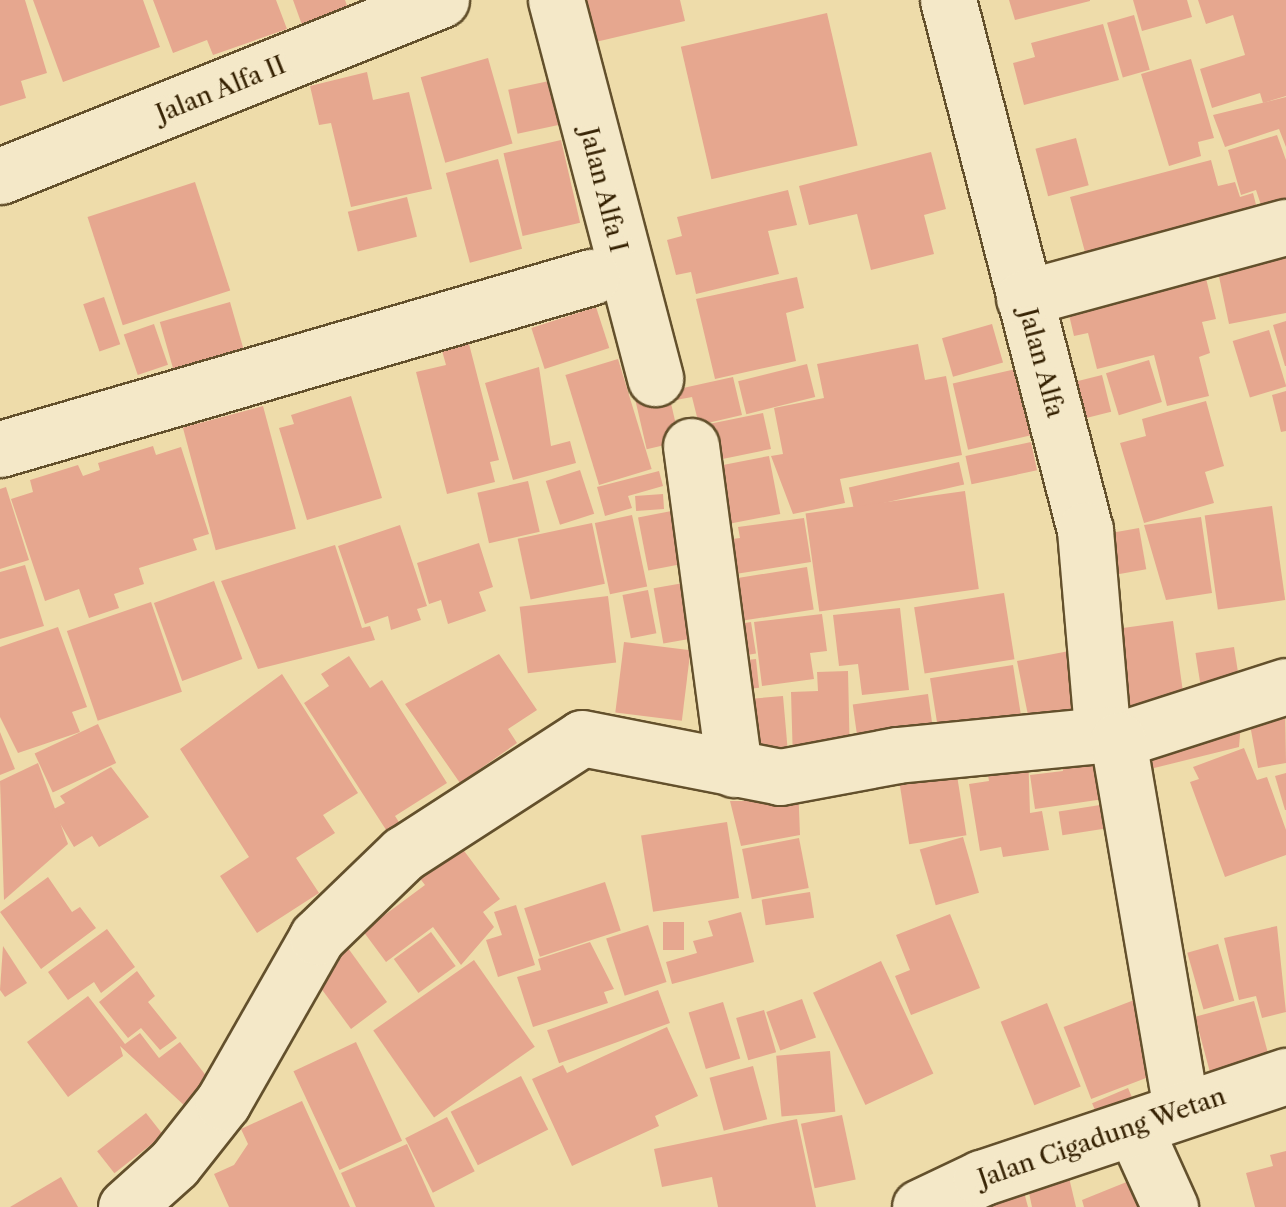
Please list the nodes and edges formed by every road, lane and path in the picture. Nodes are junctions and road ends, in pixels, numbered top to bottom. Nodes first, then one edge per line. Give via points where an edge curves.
1 (441, 0) edge
2 (556, 0) edge
3 (948, 0) edge
4 (0, 176) edge
5 (1286, 227) edge
6 (591, 278) dead end
7 (1024, 298) junction
8 (655, 378) dead end
9 (691, 446) dead end
10 (0, 449) edge
11 (1286, 686) edge
12 (1110, 735) junction
13 (734, 769) junction
14 (1286, 1076) edge
15 (1158, 1120) junction
16 (126, 1207) edge
17 (920, 1207) edge
18 (1170, 1207) edge

1 - 4 street, Jalan Alfa II
2 - 8 street, Jalan Alfa I
3 - 7 street, Jalan Alfa
5 - 7 street
6 - 10 street
7 - 12 street, Jalan Alfa via 1085,530
9 - 13 street
11 - 12 street
12 - 13 street via 780,777
12 - 15 street, Jalan Alfa
13 - 16 street via 582,738 403,854 305,950 223,1102
14 - 15 street, Jalan Cigadung Wetan
15 - 17 street, Jalan Cigadung Wetan via 981,1178
15 - 18 street, Jalan Alfa

